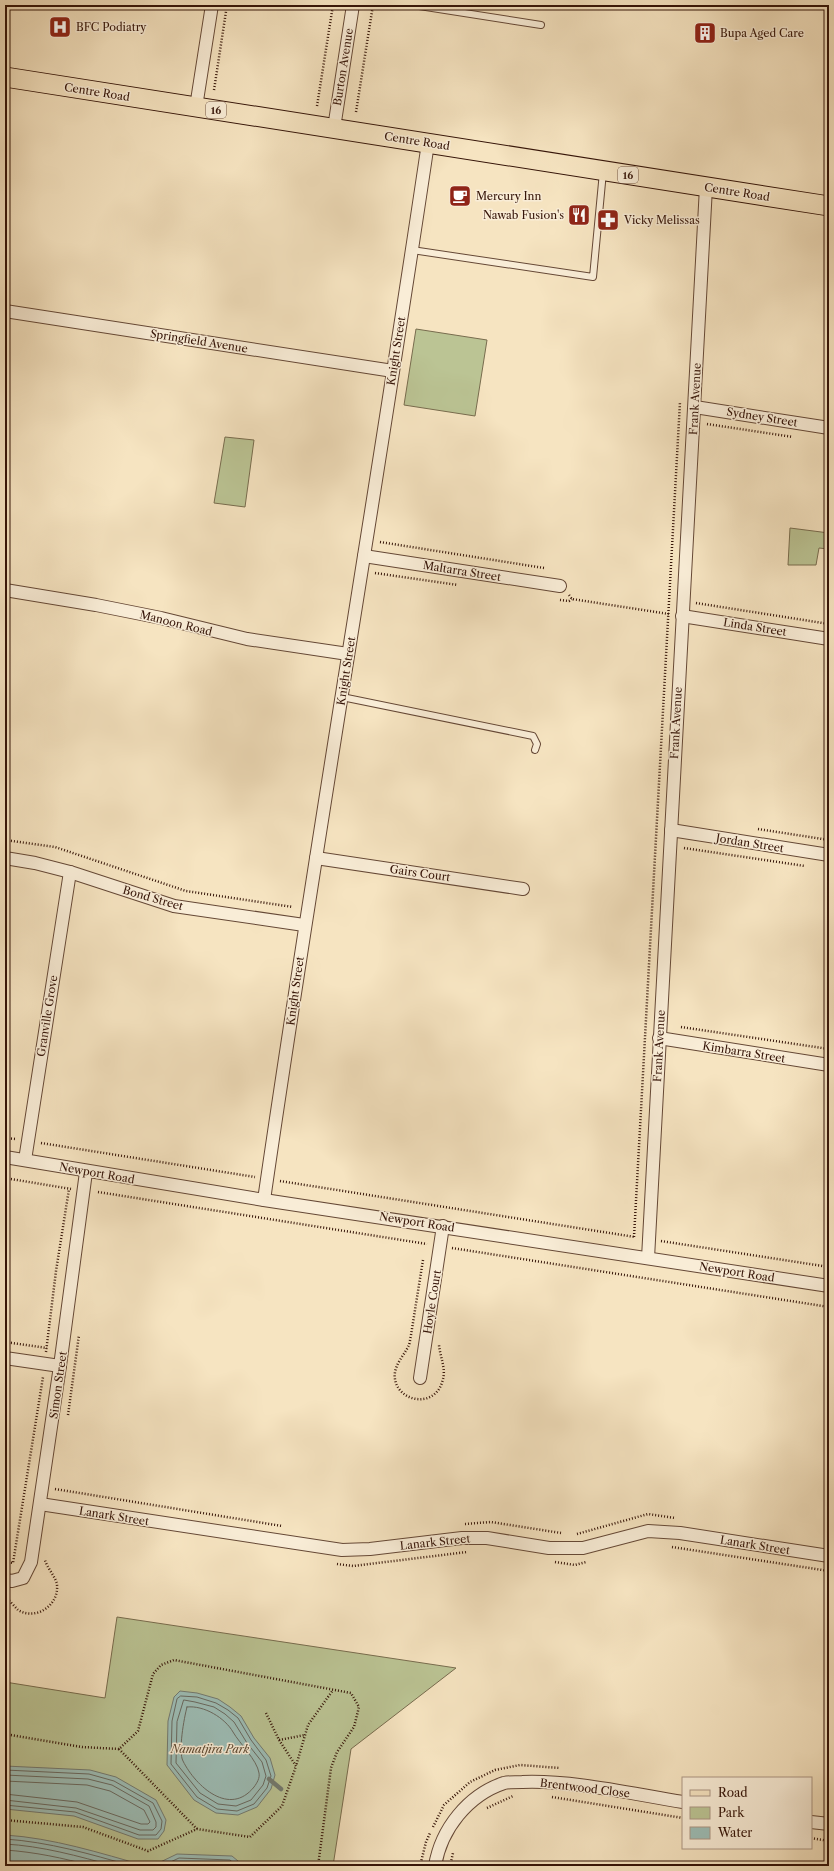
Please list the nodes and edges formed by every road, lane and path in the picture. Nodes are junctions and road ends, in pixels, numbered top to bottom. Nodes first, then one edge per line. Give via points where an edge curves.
1 (212, 5) edge
2 (227, 5) edge
3 (333, 5) edge
4 (353, 5) edge
5 (373, 5) edge
6 (413, 5) edge
7 (541, 25) dead end
8 (5, 77) edge
9 (214, 90) dead end
10 (317, 106) dead end
11 (196, 107) junction
12 (356, 112) dead end
13 (334, 128) junction
14 (428, 143) junction
15 (603, 171) junction
16 (706, 187) junction
17 (829, 206) edge
18 (412, 250) junction
19 (5, 311) edge
20 (393, 371) junction
21 (680, 394) dead end
22 (695, 407) junction
23 (707, 424) dead end
24 (829, 428) edge
25 (798, 438) dead end
26 (380, 542) dead end
27 (364, 556) junction
28 (544, 568) dead end
29 (560, 586) joint
30 (5, 590) edge
31 (696, 603) dead end
32 (667, 614) junction
33 (682, 616) junction
34 (829, 624) edge
35 (829, 638) edge
36 (348, 654) junction
37 (342, 697) junction
38 (535, 750) dead end
39 (671, 830) junction
40 (5, 840) edge
41 (683, 848) dead end
42 (829, 855) edge
43 (5, 858) edge
44 (316, 858) junction
45 (806, 866) dead end
46 (70, 872) junction
47 (523, 889) dead end
48 (293, 907) dead end
49 (304, 925) junction
50 (674, 1026) dead end
51 (659, 1038) junction
52 (829, 1049) edge
53 (829, 1065) edge
54 (5, 1138) edge
55 (28, 1141) junction
56 (5, 1157) edge
57 (25, 1160) junction
58 (86, 1172) junction
59 (5, 1178) edge
60 (267, 1178) junction
61 (98, 1192) dead end
62 (264, 1200) junction
63 (443, 1226) junction
64 (634, 1237) junction
65 (649, 1239) junction
66 (440, 1246) junction
67 (648, 1258) junction
68 (829, 1267) edge
69 (829, 1286) edge
70 (829, 1307) edge
71 (5, 1342) edge
72 (47, 1348) junction
73 (5, 1358) edge
74 (45, 1364) junction
75 (60, 1366) junction
76 (420, 1378) dead end
77 (55, 1489) dead end
78 (40, 1504) junction
79 (679, 1519) dead end
80 (461, 1524) dead end
81 (290, 1527) dead end
82 (565, 1534) dead end
83 (572, 1535) dead end
84 (829, 1556) edge
85 (45, 1557) dead end
86 (5, 1562) edge
87 (5, 1580) edge
88 (5, 1596) edge
89 (333, 1690) junction
90 (266, 1713) dead end
91 (5, 1734) edge
92 (305, 1735) junction
93 (279, 1740) junction
94 (119, 1749) junction
95 (296, 1766) junction
96 (514, 1796) dead end
97 (550, 1797) dead end
98 (682, 1802) edge
99 (484, 1810) dead end
100 (682, 1818) edge
101 (5, 1820) edge
102 (812, 1822) edge
103 (829, 1824) edge
104 (197, 1829) junction
105 (812, 1838) edge
106 (829, 1841) edge
107 (456, 1846) dead end
108 (318, 1866) edge
109 (435, 1866) edge
110 (450, 1866) edge

1 - 11 street
2 - 9 path
3 - 10 path
4 - 13 street, Burton Avenue
5 - 12 path
6 - 7 lane
8 - 11 main road, Centre Road / 16
11 - 13 main road, Centre Road / 16
13 - 14 main road, Centre Road / 16
14 - 15 main road, Centre Road / 16
14 - 18 street, Knight Street
15 - 16 main road, Centre Road / 16
15 - 18 lane via 593,277
16 - 17 main road, Centre Road / 16
16 - 22 street, Frank Avenue
18 - 20 street, Knight Street
19 - 20 street, Springfield Avenue
20 - 27 street, Knight Street
21 - 32 path
22 - 24 street, Sydney Street
22 - 33 street, Frank Avenue
23 - 25 path
26 - 28 path
27 - 29 street, Maltarra Street
27 - 36 street, Knight Street
29 - 32 path via 572,599
30 - 36 street, Manoon Road via 161,618 241,638
31 - 34 path
32 - 33 path
32 - 64 path
33 - 35 street, Linda Street
33 - 39 street, Frank Avenue
36 - 37 street, Knight Street
37 - 38 lane via 533,736 537,744
37 - 44 street, Knight Street
39 - 42 street, Jordan Street
39 - 51 street, Frank Avenue
40 - 48 path via 55,848 186,891
41 - 45 path
43 - 46 street, Bond Street
44 - 47 street, Gairs Court
44 - 49 street, Knight Street
46 - 49 street, Bond Street via 174,906
46 - 55 street, Granville Grove
49 - 60 street, Knight Street
50 - 52 path
51 - 53 street, Kimbarra Street
51 - 65 street, Frank Avenue
54 - 55 path
55 - 57 street, Granville Grove
55 - 60 path
56 - 57 street, Newport Road
57 - 58 street, Newport Road
58 - 62 street, Newport Road
58 - 75 street, Simon Street
59 - 72 path via 69,1189
60 - 62 street, Knight Street
60 - 64 path
61 - 66 path
62 - 63 street, Newport Road
63 - 66 street, Hoyle Court
63 - 67 street, Newport Road
64 - 65 path
65 - 67 street, Frank Avenue
65 - 68 path
66 - 70 path
66 - 76 street, Hoyle Court
67 - 69 street, Newport Road
71 - 72 path
72 - 74 path
73 - 74 street
74 - 75 street
74 - 86 path via 13,1563
75 - 78 street, Simon Street
77 - 81 path
78 - 84 street, Lanark Street via 342,1550 462,1538 487,1538 549,1548 583,1548 648,1531 680,1533
78 - 87 street, Simon Street via 31,1562 23,1578
79 - 83 path via 648,1514
80 - 82 path via 491,1522
85 - 88 path via 57,1584 57,1594 51,1605 42,1612 29,1613 19,1610
89 - 92 path via 308,1725
89 - 94 path via 174,1660 161,1665 153,1674 138,1731
89 - 108 path via 351,1693 359,1707 354,1726 337,1752 331,1768
90 - 93 path
91 - 94 path via 82,1747
92 - 93 path
92 - 95 path
93 - 95 path
94 - 104 path
95 - 104 path via 282,1806 250,1837
96 - 99 path
97 - 100 path
98 - 109 street, Brentwood Close via 547,1781 505,1783 471,1801 450,1825
101 - 104 path via 83,1827 148,1851
102 - 103 street
105 - 106 path
107 - 110 path

